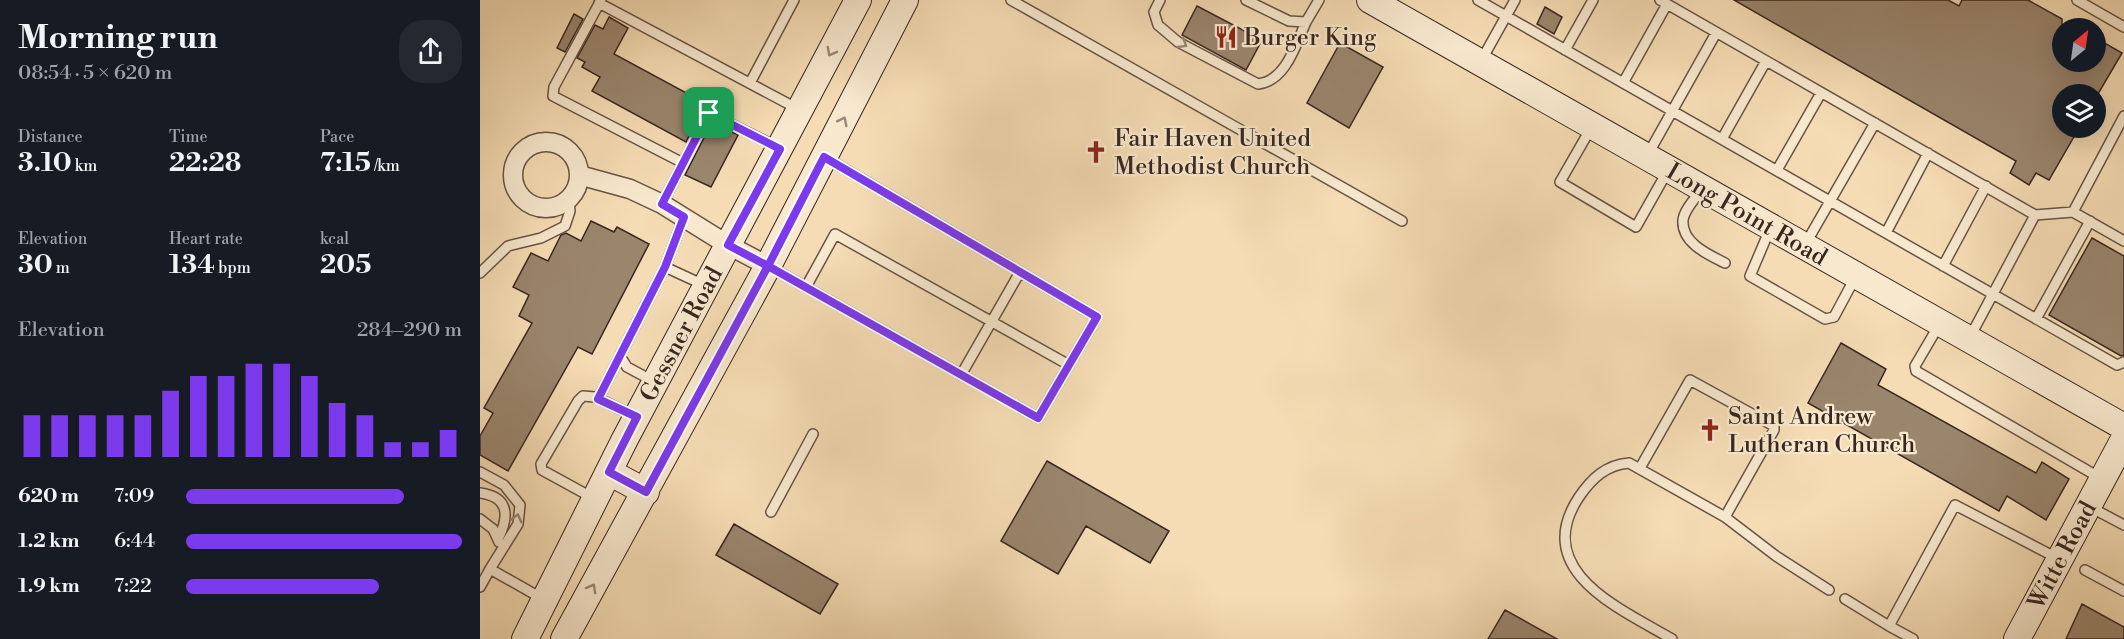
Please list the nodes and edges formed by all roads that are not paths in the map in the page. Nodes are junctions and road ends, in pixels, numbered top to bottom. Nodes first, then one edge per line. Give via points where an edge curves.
1 (794, 0) edge
2 (858, 0) edge
3 (904, 0) edge
4 (1011, 0) edge
5 (1160, 0) edge
6 (1246, 0) edge
7 (1319, 0) edge
8 (1370, 0) edge
9 (1478, 0) edge
10 (1515, 0) edge
11 (1593, 0) edge
12 (2077, 0) edge
13 (600, 1) edge
14 (1663, 2) edge
15 (1506, 16) junction
16 (1306, 22) junction
17 (2124, 27) edge
18 (1716, 33) junction
19 (1565, 50) junction
20 (1766, 61) junction
21 (1480, 63) junction
22 (1623, 82) junction
23 (750, 83) junction
24 (1821, 93) junction
25 (800, 110) junction
26 (1672, 111) junction
27 (2124, 116) edge
28 (1875, 123) junction
29 (1592, 126) junction
30 (1722, 139) junction
31 (780, 149) junction
32 (1928, 153) junction
33 (824, 157) junction
34 (1646, 157) junction
35 (683, 162) junction
36 (1669, 170) junction
37 (1777, 170) junction
38 (579, 175) junction
39 (1986, 186) junction
40 (1702, 188) junction
41 (569, 200) junction
42 (1830, 201) junction
43 (662, 204) junction
44 (2073, 212) junction
45 (2035, 215) junction
46 (684, 217) junction
47 (1402, 221) dead end
48 (2090, 221) junction
49 (1770, 227) junction
50 (1886, 233) junction
51 (2122, 236) edge
52 (728, 245) junction
53 (1804, 246) junction
54 (1725, 263) dead end
55 (768, 266) junction
56 (1944, 266) junction
57 (665, 267) junction
58 (1020, 272) junction
59 (480, 273) edge
60 (1856, 276) junction
61 (706, 286) junction
62 (806, 287) junction
63 (1994, 295) junction
64 (2036, 319) junction
65 (991, 321) junction
66 (1940, 323) junction
67 (1969, 339) junction
68 (620, 356) junction
69 (2124, 362) edge
70 (1069, 365) junction
71 (961, 375) junction
72 (655, 382) junction
73 (598, 399) junction
74 (637, 417) junction
75 (2124, 427) edge
76 (813, 434) dead end
77 (2124, 439) edge
78 (1640, 468) junction
79 (480, 472) edge
80 (609, 472) junction
81 (2102, 479) junction
82 (646, 492) junction
83 (480, 493) edge
84 (596, 499) junction
85 (2088, 506) junction
86 (771, 512) dead end
87 (1725, 518) junction
88 (480, 519) edge
89 (2124, 525) edge
90 (498, 538) junction
91 (502, 550) junction
92 (2060, 560) junction
93 (490, 569) junction
94 (2085, 570) dead end
95 (480, 587) edge
96 (1829, 590) dead end
97 (2124, 591) edge
98 (1845, 599) dead end
99 (545, 600) junction
100 (1889, 626) junction
101 (525, 639) edge
102 (564, 639) edge
103 (1672, 639) edge
104 (1913, 639) edge
105 (2017, 639) edge

1 - 23 lane
2 -> 25 main road, Gessner Road
33 -> 3 main road, Gessner Road
4 - 47 lane
5 -> 16 lane via 1154,12 1158,25 1178,42 1258,84 1267,83 1284,69
6 - 16 lane via 1289,21
7 - 16 lane
8 - 21 main road, Long Point Road
9 - 15 lane
10 - 15 lane
11 - 19 lane
12 - 17 lane
13 - 23 lane
13 - 35 lane via 554,87 554,96
14 - 18 lane
14 - 22 lane
15 - 19 lane
15 - 21 lane
18 - 20 lane
18 - 26 lane
19 - 22 lane
20 - 24 lane
20 - 30 lane
21 - 29 main road, Long Point Road
22 - 26 lane
23 - 25 lane
24 - 28 lane
24 - 37 lane
25 - 31 main road, Gessner Road
26 - 30 lane
26 - 34 lane
27 - 44 lane
28 - 32 lane
28 - 42 lane
29 - 34 main road, Long Point Road
29 - 36 lane via 1560,182 1636,227
30 - 37 lane
31 - 35 lane via 709,113
31 - 52 main road, Gessner Road
32 - 39 lane
32 - 50 lane
33 - 55 main road, Gessner Road
33 - 58 lane
34 - 36 main road, Long Point Road
35 - 43 lane
36 - 40 main road, Long Point Road
37 - 42 lane
38 - 41 street
38 - 41 street via 570,152 549,142 528,146 514,167 513,181 529,204 556,207
38 - 43 street via 630,189
39 - 45 lane
39 - 56 lane
40 - 49 main road, Long Point Road
40 - 54 lane via 1686,212 1684,228 1699,249
41 - 59 lane via 565,226 541,238 508,246
42 - 50 lane
42 - 53 lane
43 - 46 street
44 - 45 lane
44 - 48 lane
45 - 63 lane
46 - 52 street
46 - 57 lane
48 - 51 lane
48 - 64 lane
49 - 53 main road, Long Point Road
49 - 60 lane via 1750,276 1816,314 1825,319 1834,317
50 - 56 lane
52 - 55 street
52 - 61 main road, Gessner Road
53 - 60 main road, Long Point Road
55 - 62 lane
55 - 82 main road, Gessner Road
56 - 63 lane
57 - 61 lane
57 - 68 lane
58 - 65 lane
58 - 70 lane via 1097,317
60 - 66 main road, Long Point Road
61 - 72 main road, Gessner Road
62 - 65 lane via 835,234
62 - 71 lane
63 - 64 lane
63 - 67 lane
64 - 69 lane via 2117,365
65 - 70 lane
65 - 71 lane
66 - 67 main road, Long Point Road
66 - 81 lane via 1915,366 1916,371
67 - 75 main road, Long Point Road
68 - 72 lane via 627,367
68 - 73 lane
70 - 71 lane via 1038,418
72 - 74 main road, Gessner Road
73 - 74 lane
73 - 84 lane via 583,396 578,401 541,464 542,470
74 - 80 main road, Gessner Road
76 - 86 lane
77 - 81 main road, Witte Road
78 - 87 lane
78 - 87 lane via 1690,380 1771,424 1774,430
78 - 103 lane via 1629,463 1616,464 1587,485 1573,506 1565,540 1569,561 1586,584 1599,596
91 -> 79 lane via 518,524 520,505 504,485
80 - 82 main road
80 - 84 main road, Gessner Road
81 - 85 main road, Witte Road
102 -> 82 main road, Gessner Road
83 - 90 lane via 497,500 507,512 507,522
84 - 99 main road, Gessner Road
85 - 89 lane
85 - 92 main road, Witte Road
87 - 96 lane
88 - 90 lane
90 - 91 lane
91 - 93 lane
92 - 100 lane via 1955,506
92 - 105 main road, Witte Road
93 - 95 lane
93 - 99 lane
94 - 97 lane
98 - 100 lane
99 - 101 main road, Gessner Road
100 - 104 lane

